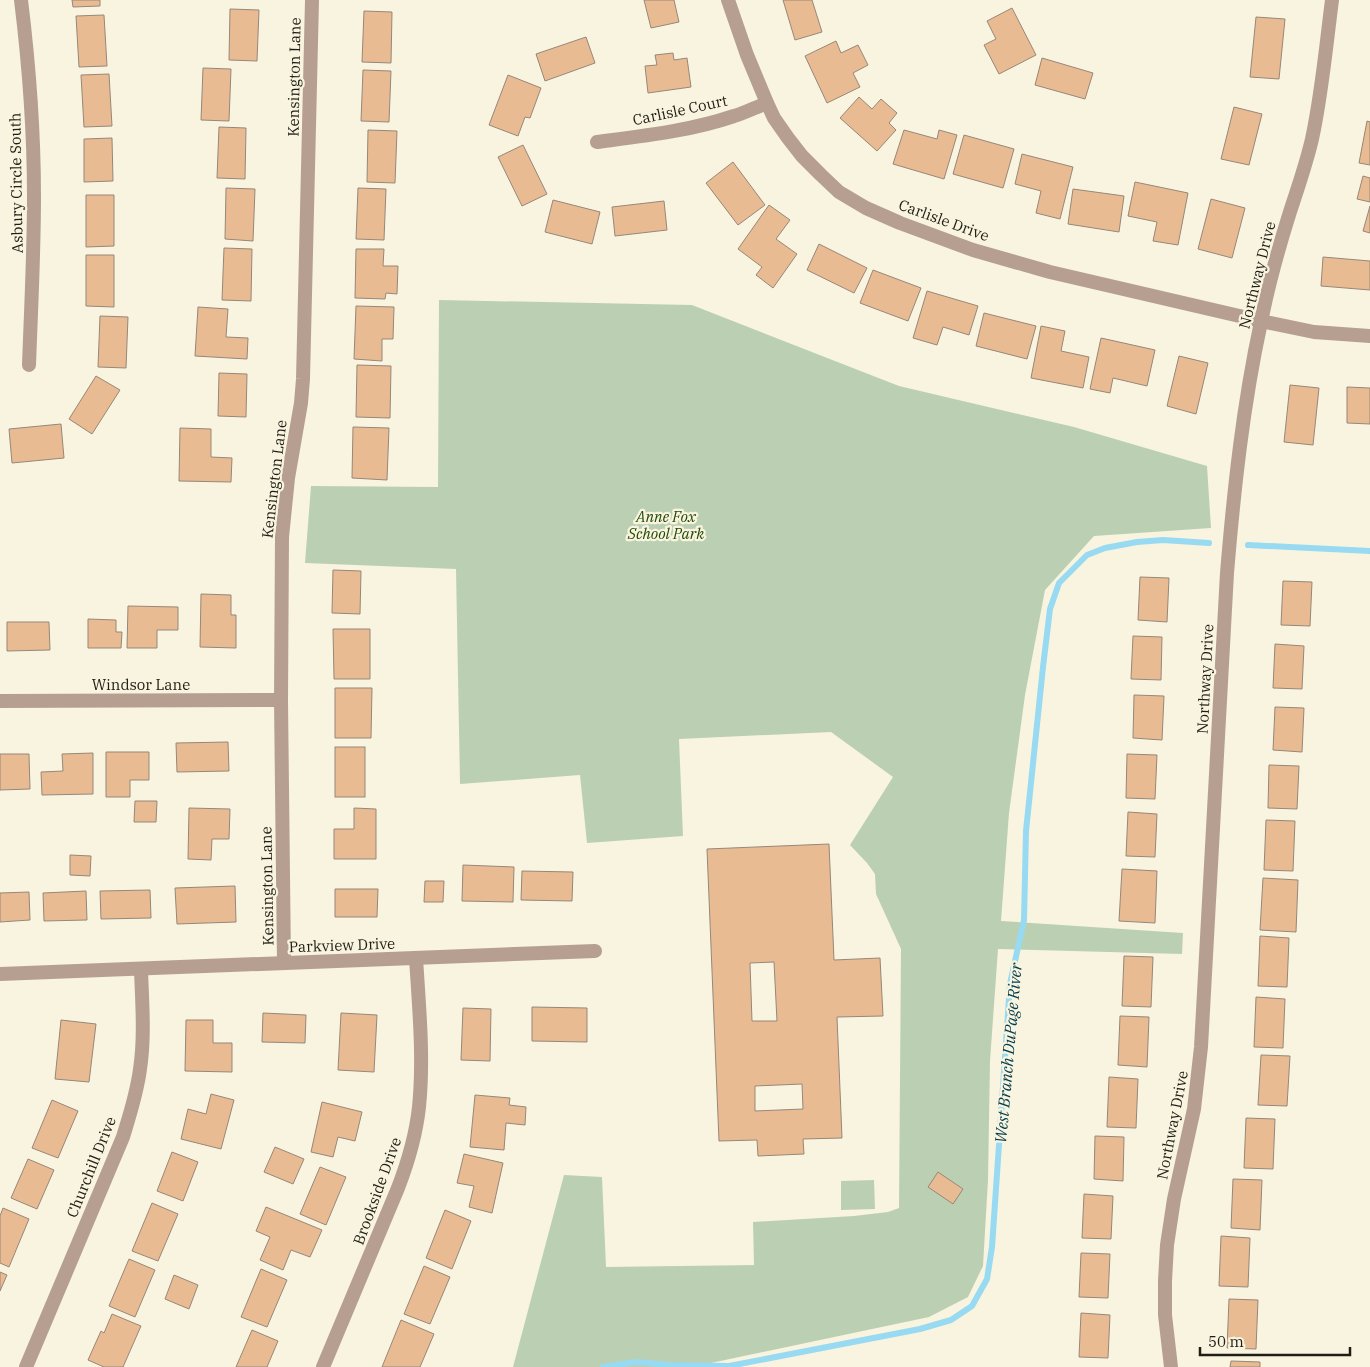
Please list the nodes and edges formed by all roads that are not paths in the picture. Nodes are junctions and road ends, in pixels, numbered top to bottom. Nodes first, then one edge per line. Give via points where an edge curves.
1 (21, 0) edge
2 (312, 0) edge
3 (728, 0) edge
4 (1332, 0) edge
5 (767, 103) junction
6 (597, 142) dead end
7 (1261, 321) junction
8 (1370, 336) edge
9 (29, 365) dead end
10 (281, 700) junction
11 (0, 701) edge
12 (595, 951) dead end
13 (416, 958) junction
14 (284, 963) junction
15 (141, 969) junction
16 (0, 974) edge
17 (26, 1367) edge
18 (323, 1367) edge
19 (1171, 1367) edge

1 - 9 street, Asbury Circle South via 33,148
2 - 10 street, Kensington Lane via 303,379 282,537
3 - 5 street, Carlisle Drive
4 - 7 street, Northway Drive via 1312,139
5 - 6 street, Carlisle Court via 695,127
5 - 7 street, Carlisle Drive via 802,156 839,192 866,208 973,250 1050,272
7 - 8 street, Carlisle Drive via 1314,332
7 - 19 street, Northway Drive via 1240,440 1227,573 1199,1072 1167,1245 1165,1305
10 - 11 street, Windsor Lane
10 - 14 street, Kensington Lane
12 - 13 street, Parkview Drive
13 - 14 street, Parkview Drive
13 - 18 street, Brookside Drive via 421,1063 414,1137 398,1188
14 - 15 street, Parkview Drive
15 - 16 street, Parkview Drive
15 - 17 street, Churchill Drive via 142,1039 132,1106 123,1137

